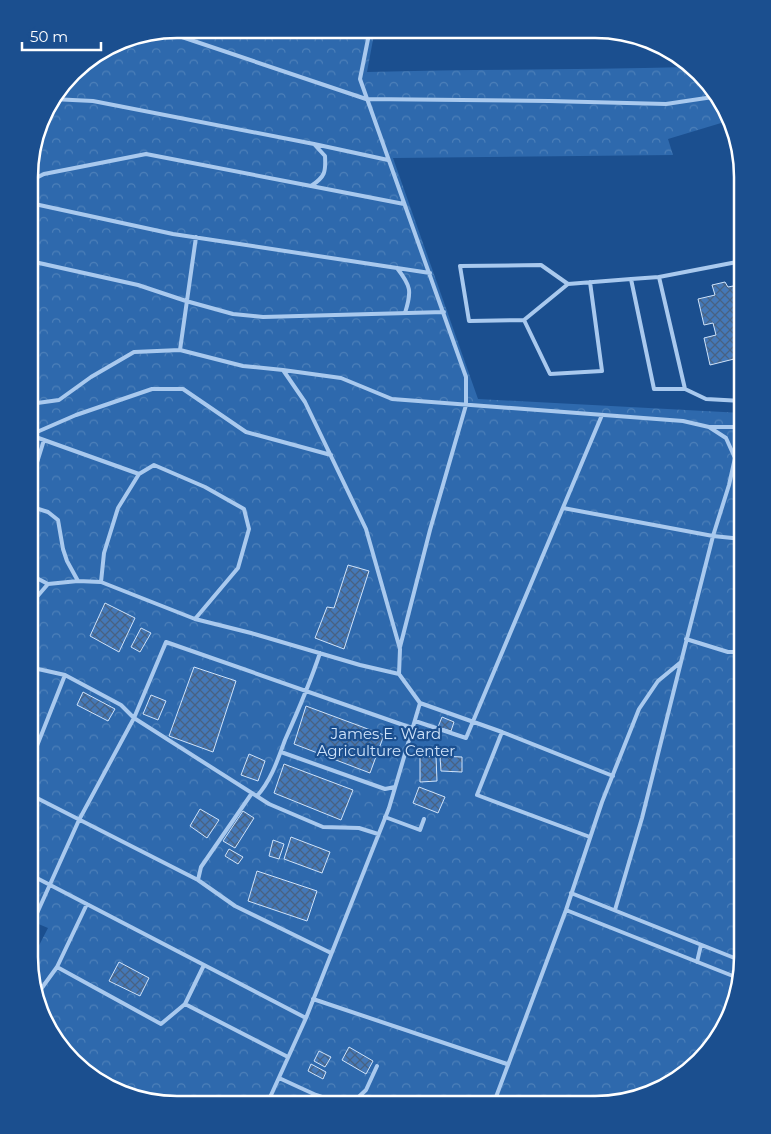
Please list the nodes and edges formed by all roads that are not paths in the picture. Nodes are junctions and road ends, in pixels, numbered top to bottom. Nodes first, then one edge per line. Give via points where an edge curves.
1 (185, 38) edge
2 (368, 38) edge
3 (708, 97) edge
4 (61, 99) edge
5 (366, 99) junction
6 (314, 144) junction
7 (388, 160) junction
8 (38, 177) edge
9 (311, 186) junction
10 (404, 204) junction
11 (38, 205) edge
12 (196, 237) junction
13 (38, 263) edge
14 (734, 263) edge
15 (397, 268) junction
16 (430, 273) junction
17 (659, 277) junction
18 (631, 279) junction
19 (590, 282) junction
20 (568, 284) junction
21 (186, 301) junction
22 (444, 312) junction
23 (405, 313) junction
24 (524, 320) junction
25 (180, 350) junction
26 (283, 370) junction
27 (684, 389) junction
28 (734, 401) edge
29 (38, 403) edge
30 (466, 405) junction
31 (602, 415) junction
32 (708, 427) junction
33 (734, 427) edge
34 (38, 432) edge
35 (38, 438) edge
36 (44, 440) junction
37 (331, 455) junction
38 (734, 455) edge
39 (38, 459) edge
40 (734, 464) edge
41 (139, 474) junction
42 (563, 508) junction
43 (38, 509) edge
44 (713, 536) junction
45 (734, 538) edge
46 (38, 579) edge
47 (78, 581) junction
48 (102, 582) junction
49 (48, 584) junction
50 (38, 596) edge
51 (195, 619) junction
52 (686, 639) junction
53 (400, 649) junction
54 (733, 652) edge
55 (320, 653) junction
56 (681, 662) junction
57 (38, 669) edge
58 (400, 674) junction
59 (65, 675) junction
60 (307, 691) junction
61 (420, 703) junction
62 (134, 718) junction
63 (415, 721) junction
64 (474, 721) junction
65 (412, 728) junction
66 (502, 732) junction
67 (38, 743) edge
68 (280, 752) junction
69 (613, 776) junction
70 (395, 786) junction
71 (252, 793) junction
72 (257, 796) junction
73 (38, 799) edge
74 (385, 817) junction
75 (80, 820) junction
76 (424, 820) dead end
77 (378, 834) junction
78 (590, 837) junction
79 (38, 878) edge
80 (198, 880) junction
81 (51, 885) junction
82 (571, 893) junction
83 (87, 904) junction
84 (566, 910) junction
85 (615, 910) junction
86 (38, 912) edge
87 (701, 945) junction
88 (331, 953) junction
89 (733, 957) edge
90 (697, 962) junction
91 (204, 964) junction
92 (57, 967) junction
93 (732, 976) edge
94 (41, 989) edge
95 (313, 999) junction
96 (185, 1004) junction
97 (306, 1018) junction
98 (288, 1058) junction
99 (507, 1064) junction
100 (377, 1066) dead end
101 (279, 1078) junction
102 (271, 1096) edge
103 (319, 1096) edge
104 (359, 1096) edge
105 (496, 1096) edge

1 - 5 lane
2 - 5 lane via 360,79
3 - 5 lane via 666,104
4 - 6 lane via 94,101
5 - 7 lane
6 - 7 lane
6 - 9 lane via 325,156 326,168 321,180
7 - 10 lane
8 - 9 lane via 146,154
9 - 10 lane
10 - 16 lane
11 - 12 lane
12 - 15 lane
12 - 21 lane
13 - 21 lane via 138,285
14 - 17 lane
15 - 16 lane
15 - 23 lane via 409,283 410,297
16 - 22 lane
17 - 18 lane
17 - 27 lane
18 - 19 lane
18 - 27 lane via 654,390
19 - 20 lane
19 - 24 lane via 602,370 550,374
20 - 24 lane
20 - 24 lane via 541,265 460,266 469,321
21 - 23 lane via 233,314 263,317
21 - 25 lane
22 - 23 lane
22 - 30 lane via 466,377
25 - 26 lane via 243,366
25 - 29 lane via 134,352 59,400
26 - 30 lane via 341,378 392,398
26 - 37 lane via 305,402
27 - 28 lane via 706,399
30 - 31 lane
30 - 53 lane
31 - 32 lane via 683,421
31 - 42 lane
32 - 33 lane
32 - 38 lane via 726,438
34 - 37 lane via 152,389 183,389 246,432
35 - 36 lane
36 - 39 lane
36 - 41 lane
37 - 53 lane via 366,529
40 - 44 lane
41 - 48 lane via 118,508 104,553
41 - 51 lane via 154,465 205,487 244,509 249,529 238,568
42 - 44 lane
42 - 64 lane
43 - 47 lane via 58,520 63,549
44 - 45 lane
44 - 52 lane
46 - 49 lane
47 - 48 lane
47 - 49 lane
48 - 51 lane
49 - 50 lane
51 - 55 lane
52 - 54 lane
52 - 56 lane
53 - 58 lane
55 - 58 lane
55 - 60 lane
56 - 69 lane via 658,681 639,709
56 - 85 lane
57 - 59 lane
58 - 61 lane
59 - 62 lane via 121,705
59 - 67 lane
60 - 62 lane via 166,642
60 - 65 lane
60 - 68 lane
61 - 63 lane
61 - 64 lane
62 - 71 lane
62 - 75 lane
63 - 64 lane via 466,738
63 - 65 lane
64 - 66 lane
65 - 70 lane
66 - 69 lane
66 - 78 lane via 477,795
68 - 70 lane via 385,789
68 - 72 lane
69 - 78 lane
70 - 74 lane
71 - 72 lane
71 - 80 lane via 201,867
72 - 77 lane via 323,827 359,828
73 - 75 lane
74 - 76 lane via 420,830
74 - 77 lane
75 - 80 lane
75 - 81 lane
77 - 88 lane
78 - 82 lane
79 - 81 lane
80 - 88 lane via 235,906
81 - 83 lane
81 - 86 lane
82 - 84 lane
82 - 85 lane
83 - 91 lane
83 - 92 lane
84 - 90 lane
84 - 99 lane
85 - 87 lane
87 - 89 lane
87 - 90 lane
88 - 95 lane
90 - 93 lane
91 - 96 lane
91 - 97 lane
92 - 94 lane
92 - 96 lane via 161,1024
95 - 97 lane
95 - 99 lane
96 - 98 lane
97 - 98 lane
98 - 101 lane
99 - 105 lane
100 - 104 lane via 366,1090
101 - 102 lane
101 - 103 lane

